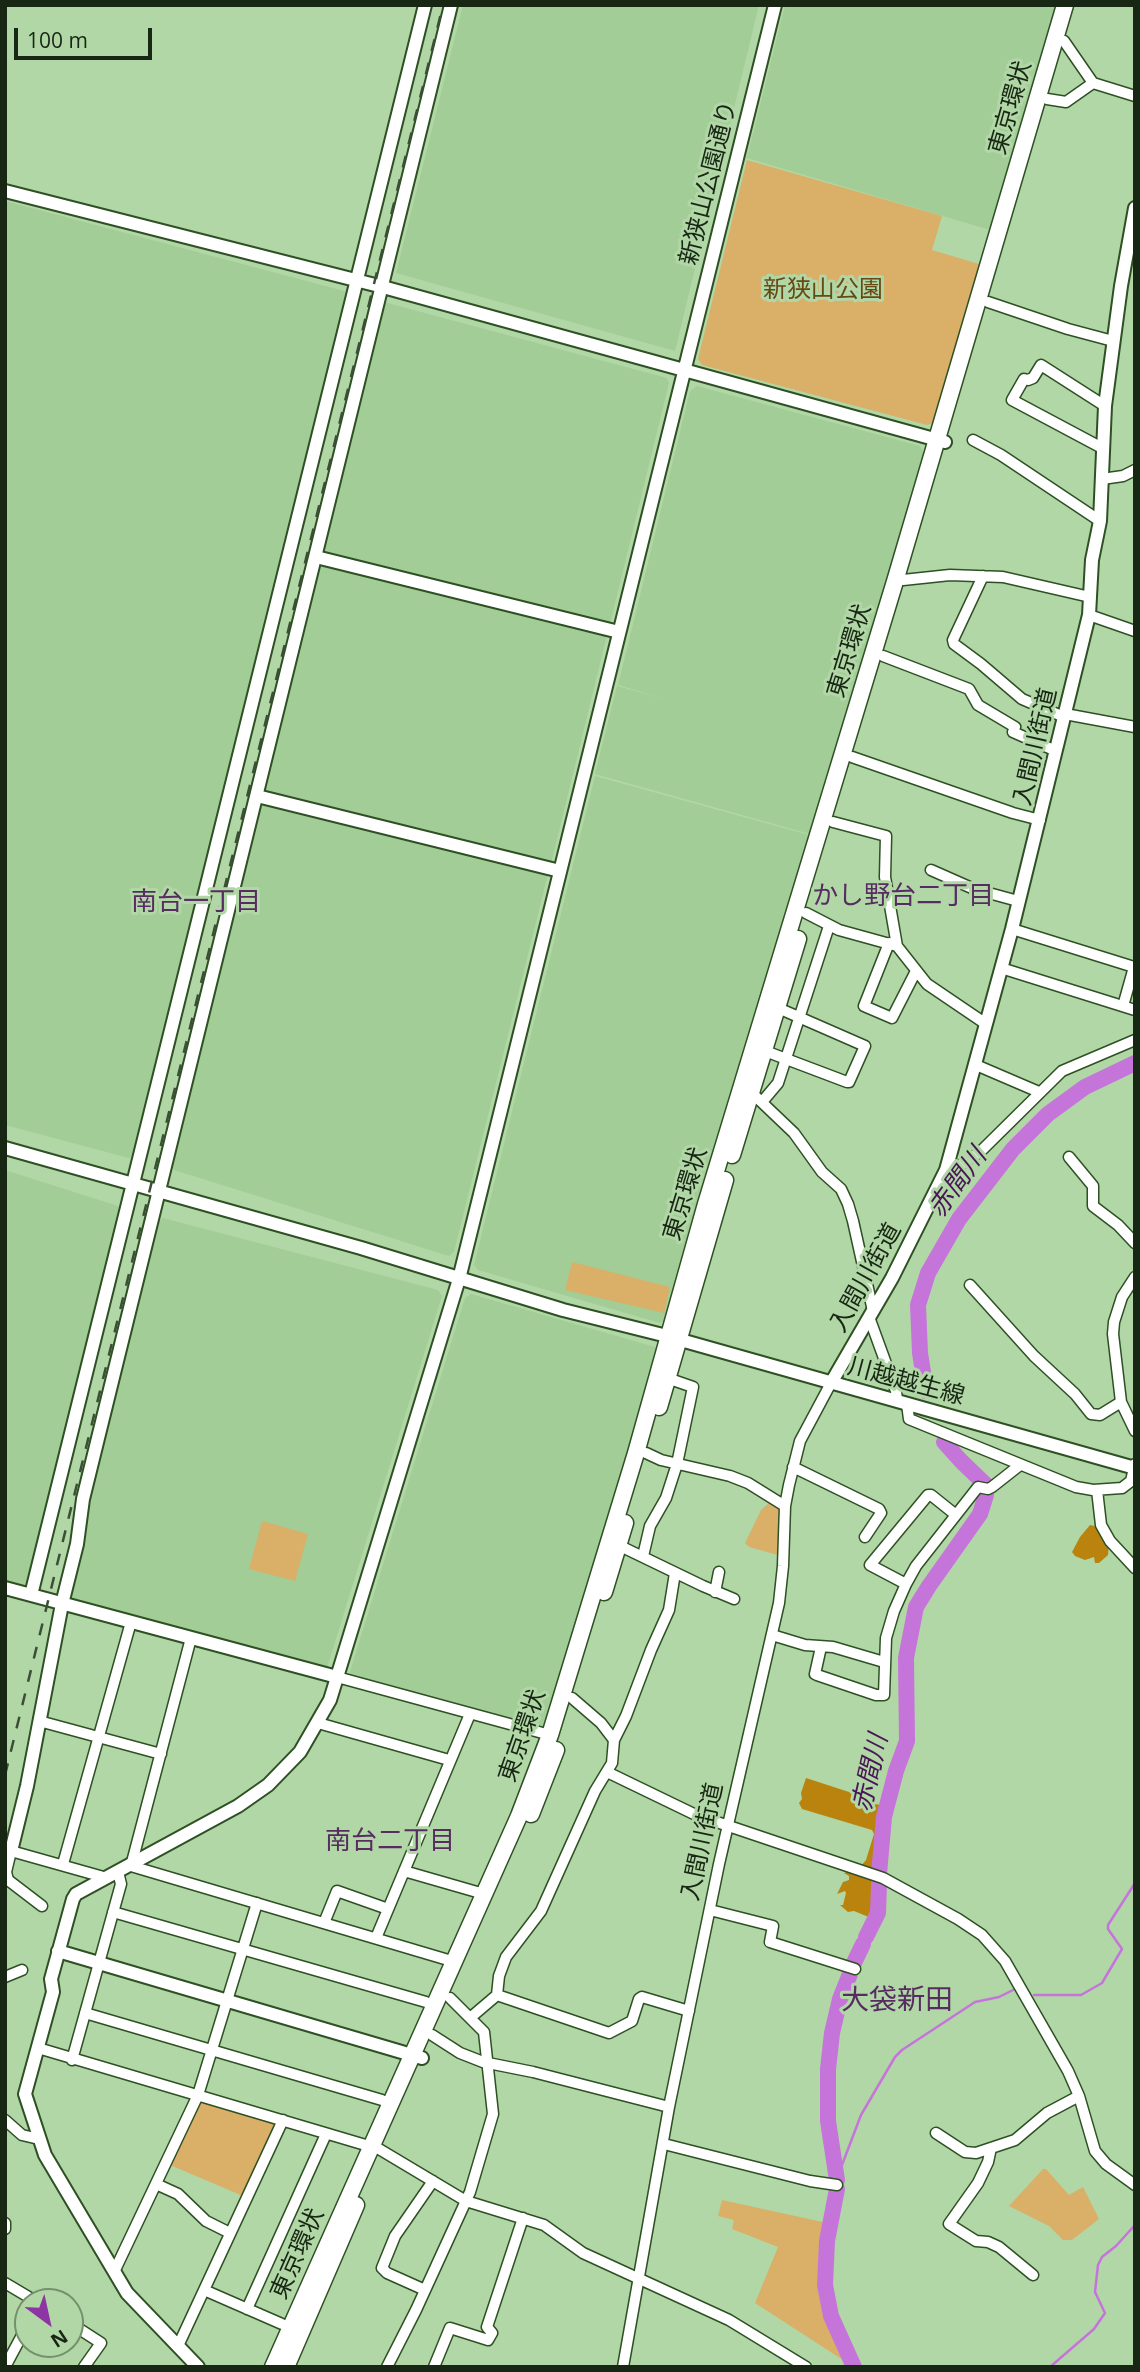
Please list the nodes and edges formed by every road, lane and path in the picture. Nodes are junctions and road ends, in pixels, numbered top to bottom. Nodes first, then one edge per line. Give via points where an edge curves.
1 (425, 5) edge
2 (451, 5) edge
3 (775, 5) edge
4 (1065, 5) edge
5 (1075, 5) edge
6 (1064, 41) junction
7 (1093, 83) junction
8 (1135, 96) edge
9 (1047, 99) junction
10 (5, 191) edge
11 (1135, 208) edge
12 (358, 281) junction
13 (383, 287) junction
14 (988, 302) junction
15 (1113, 341) junction
16 (684, 371) junction
17 (1105, 406) junction
18 (973, 440) dead end
19 (940, 441) junction
20 (1104, 449) junction
21 (1135, 470) edge
22 (1102, 479) junction
23 (1100, 521) junction
24 (316, 557) junction
25 (983, 576) junction
26 (904, 580) junction
27 (1090, 597) junction
28 (1089, 615) junction
29 (1135, 631) edge
30 (619, 632) junction
31 (883, 656) junction
32 (1065, 715) junction
33 (1135, 727) edge
34 (1056, 751) junction
35 (852, 757) junction
36 (257, 796) junction
37 (1040, 820) junction
38 (833, 822) junction
39 (931, 870) dead end
40 (561, 871) junction
41 (1018, 901) junction
42 (806, 913) junction
43 (829, 926) junction
44 (1012, 929) junction
45 (893, 945) junction
46 (1001, 968) junction
47 (916, 971) junction
48 (1123, 1006) junction
49 (778, 1008) junction
50 (1135, 1010) edge
51 (800, 1016) junction
52 (985, 1024) junction
53 (1135, 1040) edge
54 (765, 1051) junction
55 (787, 1059) junction
56 (976, 1065) junction
57 (1039, 1092) junction
58 (757, 1098) junction
59 (5, 1148) edge
60 (1069, 1157) dead end
61 (946, 1170) junction
62 (132, 1184) junction
63 (159, 1192) junction
64 (1135, 1244) edge
65 (1135, 1278) edge
66 (459, 1279) junction
67 (970, 1285) dead end
68 (871, 1314) junction
69 (673, 1338) junction
70 (667, 1378) junction
71 (831, 1383) junction
72 (1121, 1402) junction
73 (902, 1403) junction
74 (1135, 1432) edge
75 (646, 1453) junction
76 (677, 1464) junction
77 (1020, 1465) junction
78 (793, 1467) junction
79 (1134, 1467) edge
80 (1097, 1490) junction
81 (785, 1506) junction
82 (956, 1515) junction
83 (865, 1537) dead end
84 (618, 1545) junction
85 (643, 1556) junction
86 (1135, 1569) edge
87 (719, 1572) dead end
88 (675, 1573) junction
89 (906, 1584) junction
90 (5, 1588) edge
91 (715, 1592) junction
92 (31, 1595) junction
93 (734, 1599) dead end
94 (62, 1604) junction
95 (131, 1622) junction
96 (772, 1635) junction
97 (191, 1638) junction
98 (821, 1647) junction
99 (884, 1662) junction
100 (337, 1677) junction
101 (572, 1698) junction
102 (470, 1714) junction
103 (39, 1721) junction
104 (318, 1723) junction
105 (550, 1735) junction
106 (98, 1737) junction
107 (614, 1740) junction
108 (161, 1754) junction
109 (449, 1760) junction
110 (607, 1772) junction
111 (727, 1826) junction
112 (11, 1851) junction
113 (63, 1864) junction
114 (131, 1866) junction
115 (404, 1871) junction
116 (113, 1875) junction
117 (477, 1892) dead end
118 (257, 1903) junction
119 (42, 1906) dead end
120 (388, 1909) junction
121 (710, 1910) junction
122 (113, 1912) junction
123 (324, 1923) junction
124 (376, 1938) junction
125 (242, 1950) junction
126 (58, 1951) junction
127 (455, 1962) junction
128 (99, 1963) junction
129 (855, 1969) dead end
130 (22, 1970) dead end
131 (5, 1977) edge
132 (497, 1996) junction
133 (450, 1998) junction
134 (226, 2001) junction
135 (426, 2002) dead end
136 (689, 2011) junction
137 (85, 2014) junction
138 (470, 2018) junction
139 (432, 2035) junction
140 (38, 2048) junction
141 (211, 2050) junction
142 (417, 2057) junction
143 (72, 2060) junction
144 (488, 2063) junction
145 (198, 2095) junction
146 (1079, 2096) junction
147 (382, 2100) dead end
148 (669, 2108) junction
149 (5, 2120) edge
150 (283, 2120) junction
151 (936, 2133) dead end
152 (326, 2134) junction
153 (39, 2138) junction
154 (664, 2144) junction
155 (375, 2148) junction
156 (991, 2148) junction
157 (433, 2181) junction
158 (156, 2185) junction
159 (837, 2185) dead end
160 (1135, 2185) edge
161 (466, 2201) junction
162 (523, 2218) junction
163 (230, 2233) junction
164 (114, 2272) junction
165 (1033, 2275) dead end
166 (640, 2280) junction
167 (204, 2290) junction
168 (425, 2290) junction
169 (247, 2309) junction
170 (282, 2324) dead end
171 (84, 2332) edge
172 (178, 2346) junction
173 (14, 2350) edge
174 (5, 2367) edge
175 (84, 2367) edge
176 (198, 2367) edge
177 (273, 2367) edge
178 (286, 2367) edge
179 (387, 2367) edge
180 (435, 2367) edge
181 (623, 2367) edge
182 (806, 2367) edge

1 - 12 street
2 - 13 street
3 - 16 street, 新狭山公園通り
4 - 19 highway, 東京環状
5 - 6 highway, 東京環状
6 - 7 street
6 - 9 highway, 東京環状
7 - 8 street
7 - 9 street via 1066,102
9 - 14 highway, 東京環状
10 - 12 street
11 - 15 street, 入間川街道
12 - 13 street
12 - 62 street
13 - 16 street
13 - 24 street
14 - 15 street
14 - 19 highway, 東京環状
15 - 17 street, 入間川街道
16 - 19 street
16 - 30 street, 新狭山公園通り
17 - 20 street, 入間川街道
17 - 20 street via 1041,365 1033,378 1024,379 1012,400
18 - 23 street
19 - 26 highway, 東京環状
19 - 69 highway, 東京環状
20 - 22 street, 入間川街道
21 - 22 street
22 - 23 street, 入間川街道
23 - 27 street, 入間川街道
24 - 30 street
24 - 36 street
25 - 26 street
25 - 27 street via 1013,578
25 - 32 street via 954,645 1022,699
26 - 31 highway, 東京環状
27 - 28 street, 入間川街道
28 - 29 street
28 - 32 street, 入間川街道
30 - 40 street, 新狭山公園通り
31 - 34 street via 969,689 978,705 1015,727 1013,732
31 - 35 highway, 東京環状
32 - 33 street
32 - 34 street, 入間川街道
34 - 37 street, 入間川街道
35 - 37 street
35 - 38 highway, 東京環状
36 - 40 street
36 - 63 street
37 - 41 street, 入間川街道
38 - 42 highway, 東京環状
38 - 45 street via 886,836 885,877
39 - 41 street
40 - 66 street, 新狭山公園通り
41 - 44 street, 入間川街道
42 - 43 street
42 - 49 highway, 東京環状
43 - 45 street
43 - 51 street
44 - 46 street, 入間川街道
44 - 48 street via 1134,967
45 - 47 street
45 - 47 street via 864,1006 892,1018
46 - 48 street
46 - 52 street, 入間川街道
47 - 52 street via 927,984
48 - 50 street
49 - 51 street
49 - 54 highway, 東京環状
51 - 55 street
51 - 55 street via 865,1046 849,1082
52 - 56 street, 入間川街道
53 - 57 street via 1074,1064
54 - 55 street
54 - 58 highway, 東京環状
55 - 58 street via 778,1083
56 - 57 street
56 - 61 street, 入間川街道
57 - 61 street via 981,1151 961,1166
58 - 68 street via 841,1189 853,1221
58 - 69 highway, 東京環状
59 - 62 street, 川越越生線
60 - 64 street via 1093,1186 1093,1206
61 - 68 street, 入間川街道
62 - 63 street, 川越越生線
62 - 92 street
63 - 66 street, 川越越生線
63 - 94 street via 83,1499
65 - 72 street via 1122,1297 1114,1322
66 - 69 street, 川越越生線
66 - 100 street, 新狭山公園通り
67 - 72 street via 1091,1413 1100,1415
68 - 71 street, 入間川街道
68 - 73 street
69 - 70 highway, 東京環状
69 - 71 street, 川越越生線
69 - 105 highway, 東京環状
70 - 75 highway, 東京環状
70 - 76 street via 694,1387
71 - 73 street, 川越越生線
71 - 78 street, 入間川街道 via 800,1441
72 - 74 street
73 - 77 street via 909,1419
73 - 79 street, 川越越生線
75 - 76 street
75 - 84 highway, 東京環状
76 - 81 street via 730,1476
76 - 85 street via 650,1526
77 - 80 street via 1076,1487
77 - 82 street via 992,1487 978,1488
78 - 81 street, 入間川街道
78 - 83 street via 879,1508 881,1513
79 - 80 street via 1131,1481 1122,1488
80 - 86 street via 1101,1525
81 - 96 street, 入間川街道 via 783,1566
82 - 89 street
82 - 89 street via 928,1495 870,1565
84 - 85 street
84 - 101 highway, 東京環状
85 - 88 street
87 - 91 street
88 - 91 street
88 - 107 street via 669,1610
89 - 99 street via 889,1628
90 - 92 street
91 - 93 street
92 - 94 street
94 - 95 street
94 - 103 street
95 - 97 street
95 - 106 street
96 - 98 street
96 - 111 street, 入間川街道
97 - 100 street
97 - 108 street
98 - 99 street
98 - 99 street via 815,1674 881,1696
100 - 102 street
100 - 104 street, 新狭山公園通り
101 - 107 street
101 - 133 highway, 東京環状 via 541,1789
102 - 105 street
102 - 109 street
103 - 106 street
103 - 112 street
104 - 109 street
104 - 114 street, 新狭山公園通り via 292,1763 268,1785
105 - 127 highway, 東京環状
106 - 108 street
106 - 113 street
107 - 110 street
108 - 114 street
109 - 115 street
110 - 111 street
110 - 132 street via 541,1910 506,1957
111 - 121 street, 入間川街道
111 - 146 street via 883,1878 982,1935 1012,1972
112 - 113 street
112 - 119 street via 8,1880
113 - 116 street
114 - 116 street, 新狭山公園通り
114 - 118 street
115 - 117 street
115 - 120 street
116 - 122 street via 121,1884
116 - 126 street, 新狭山公園通り via 76,1894
118 - 123 street
118 - 125 street
120 - 123 street via 337,1891
120 - 124 street
121 - 129 street via 773,1926 770,1942
121 - 136 street, 入間川街道
122 - 125 street
122 - 128 street
123 - 124 street
124 - 127 street
125 - 134 street
125 - 135 street
126 - 128 street
126 - 140 street, 新狭山公園通り
127 - 142 highway, 東京環状
128 - 134 street
128 - 137 street
130 - 131 street
132 - 136 street via 609,2033 632,2021 642,1997
132 - 138 street
133 - 138 street
133 - 139 highway, 東京環状
134 - 141 street
134 - 142 street
136 - 148 street, 入間川街道
137 - 141 street
137 - 143 street
138 - 144 street via 484,2032
139 - 142 highway, 東京環状
139 - 144 street via 460,2053
140 - 143 street
140 - 153 street, 新狭山公園通り via 25,2098
141 - 145 street
141 - 147 street
142 - 155 highway, 東京環状
143 - 145 street
144 - 148 street
144 - 161 street via 493,2114
145 - 150 street
145 - 158 street
146 - 156 street via 1047,2113 1016,2140
146 - 160 street via 1095,2151
148 - 154 street, 入間川街道
149 - 153 street via 22,2135
150 - 152 street
150 - 163 street
151 - 156 street via 965,2152
152 - 155 street
152 - 169 street
153 - 164 street, 新狭山公園通り
154 - 159 street
154 - 166 street, 入間川街道
155 - 157 street
155 - 177 highway, 東京環状
155 - 178 highway, 東京環状
156 - 165 street via 978,2183 949,2224 976,2241 999,2247
157 - 161 street
157 - 168 street via 395,2236 382,2268
158 - 163 street via 178,2194 206,2221
158 - 164 street
161 - 162 street
161 - 168 street
162 - 166 street via 544,2225 583,2253
162 - 180 street via 488,2340 450,2328
163 - 167 street
164 - 172 street, 新狭山公園通り via 127,2293
166 - 181 street, 入間川街道
166 - 182 street via 729,2320
167 - 169 street
167 - 172 street
168 - 179 street
169 - 170 street
171 - 175 street via 101,2343
172 - 176 street, 新狭山公園通り
173 - 174 street

